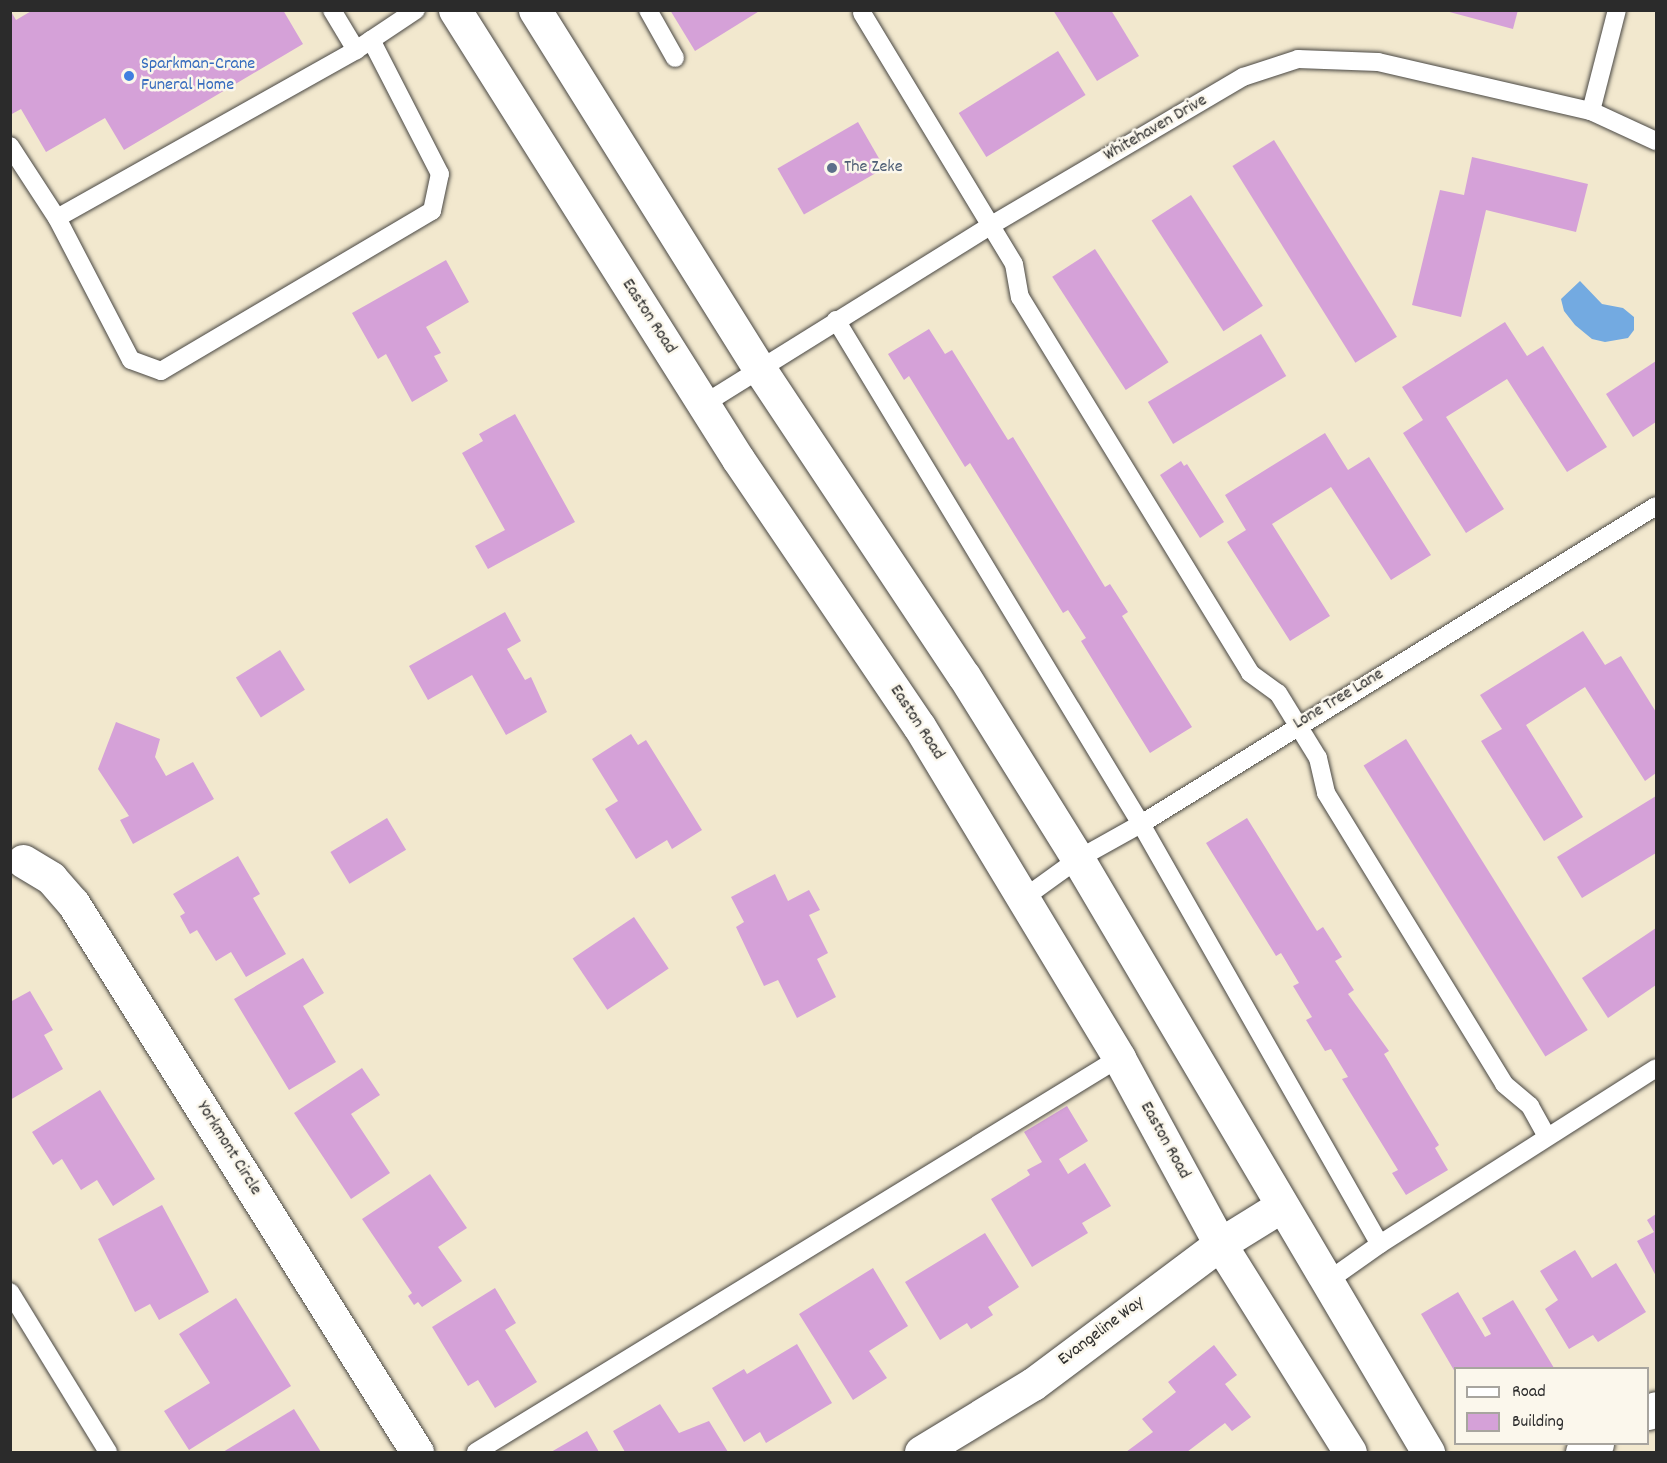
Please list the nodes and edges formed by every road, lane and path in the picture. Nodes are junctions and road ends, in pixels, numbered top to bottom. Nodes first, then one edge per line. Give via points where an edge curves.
1 (332, 10) edge
2 (416, 10) edge
3 (454, 10) edge
4 (536, 10) edge
5 (648, 10) edge
6 (1617, 10) edge
7 (862, 13) dead end
8 (371, 40) junction
9 (356, 50) junction
10 (675, 58) dead end
11 (1592, 111) junction
12 (1656, 141) edge
13 (10, 146) edge
14 (57, 218) junction
15 (990, 226) junction
16 (836, 320) junction
17 (759, 368) junction
18 (704, 404) junction
19 (1656, 506) edge
20 (1298, 726) junction
21 (1141, 824) junction
22 (1078, 859) junction
23 (23, 861) dead end
24 (1024, 898) junction
25 (1119, 1058) junction
26 (1656, 1068) edge
27 (1548, 1137) junction
28 (1280, 1207) junction
29 (1220, 1244) junction
30 (1380, 1244) junction
31 (1325, 1284) junction
32 (10, 1292) edge
33 (108, 1452) edge
34 (417, 1452) edge
35 (476, 1452) edge
36 (921, 1452) edge
37 (1350, 1452) edge
38 (1428, 1452) edge

1 - 9 lane
2 - 8 lane
3 - 18 main road, Easton Road
4 - 17 main road
5 - 10 lane
6 - 11 lane
7 - 15 lane
8 - 9 lane
8 - 14 lane via 440,174 432,211 161,371 131,360
9 - 14 lane
11 - 12 lane, Whitehaven Drive
11 - 15 lane, Whitehaven Drive via 1378,62 1298,59 1243,77
13 - 14 lane
15 - 16 lane, Whitehaven Drive
15 - 20 lane via 1014,264 1020,297 1250,673 1278,693
16 - 17 lane, Whitehaven Drive
16 - 21 lane
17 - 18 lane, Whitehaven Drive
17 - 22 main road via 964,676
18 - 24 main road, Easton Road via 919,726
19 - 20 lane, Lone Tree Lane
20 - 21 lane, Lone Tree Lane
20 - 27 lane via 1318,758 1326,793 1504,1084 1530,1106
21 - 22 lane, Lone Tree Lane
21 - 30 lane
22 - 24 lane, Lone Tree Lane
22 - 28 main road
23 - 34 main road, Yorkmont Circle via 51,878 74,903
24 - 25 main road, Easton Road
25 - 29 main road, Easton Road
25 - 35 lane
26 - 27 lane
27 - 30 lane
28 - 29 main road, Evangeline Way
28 - 31 main road
29 - 36 main road, Evangeline Way via 1033,1384
29 - 37 main road, Easton Road
30 - 31 lane
31 - 38 main road
32 - 33 lane

